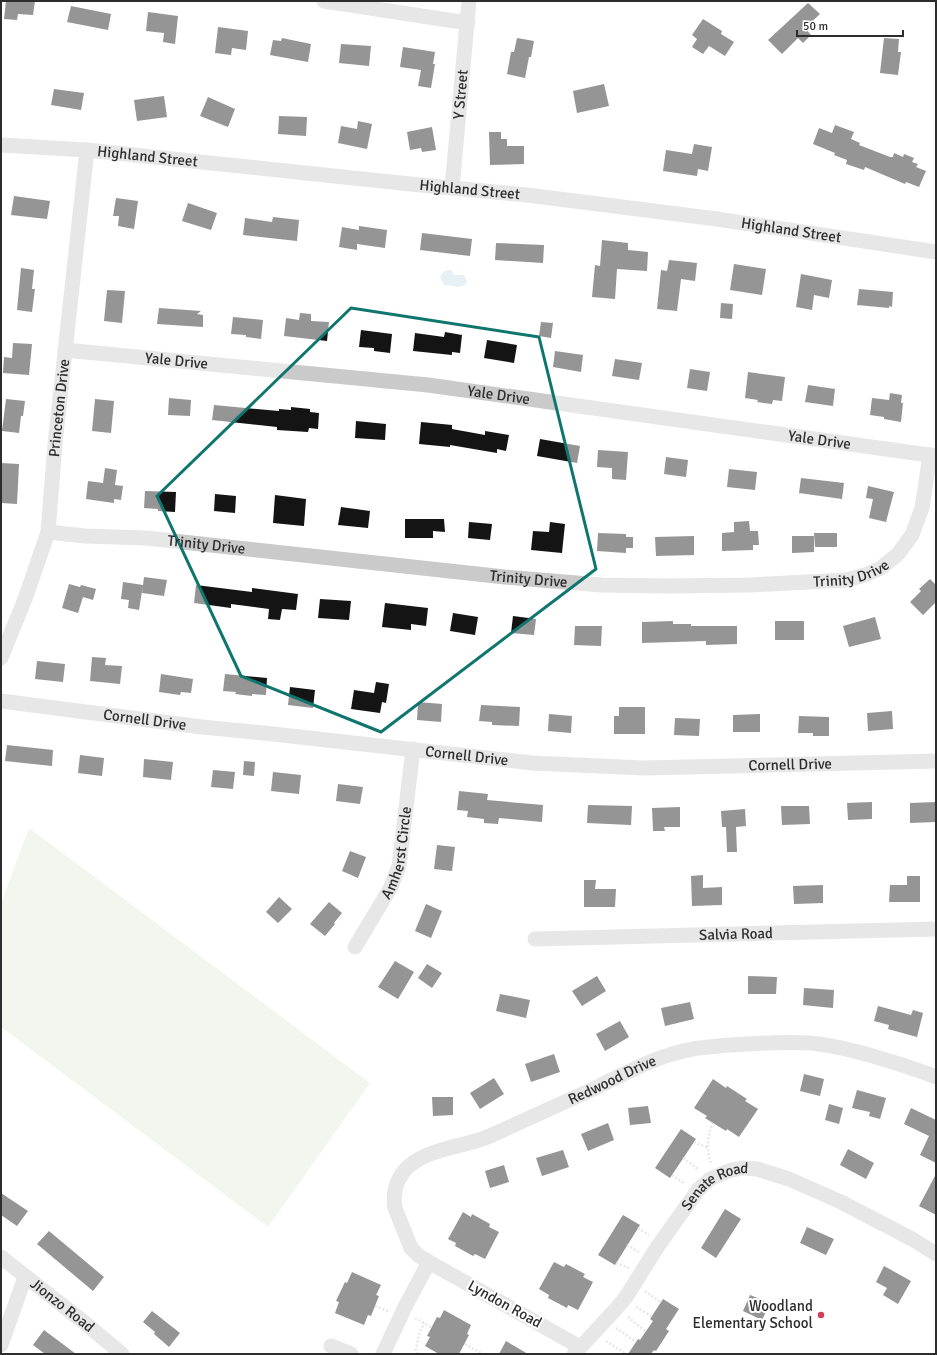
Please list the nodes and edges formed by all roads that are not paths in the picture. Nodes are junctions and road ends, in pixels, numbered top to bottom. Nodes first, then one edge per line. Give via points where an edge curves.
1 (324, 1) edge
2 (469, 1) edge
3 (468, 23) junction
4 (1, 145) edge
5 (87, 150) junction
6 (452, 188) junction
7 (936, 252) edge
8 (65, 350) junction
9 (933, 456) edge
10 (48, 532) junction
11 (1, 658) edge
12 (1, 701) edge
13 (413, 749) junction
14 (936, 761) edge
15 (936, 929) edge
16 (535, 939) dead end
17 (355, 946) dead end
18 (936, 1076) edge
19 (936, 1254) edge
20 (1, 1257) edge
21 (429, 1262) junction
22 (25, 1277) junction
23 (1, 1346) edge
24 (331, 1346) dead end
25 (577, 1350) edge
26 (122, 1354) edge
27 (350, 1354) edge
28 (383, 1354) edge

1 - 3 street
2 - 3 street, Y Street
3 - 6 street, Y Street
4 - 5 street, Highland Street
5 - 6 street, Highland Street
5 - 8 street, Princeton Drive
6 - 7 street, Highland Street via 700,216
8 - 9 street, Yale Drive via 428,385
8 - 10 street, Princeton Drive
9 - 10 street, Trinity Drive via 922,508 912,535 898,554 881,568 846,580 750,585 606,585 505,577 146,538
10 - 11 street, Princeton Drive via 25,600
12 - 13 street, Cornell Drive via 202,727
13 - 14 street, Cornell Drive via 532,763 622,767
13 - 17 street, Amherst Circle via 399,866 391,887
15 - 16 street, Salvia Road
18 - 21 street, Redwood Drive via 863,1052 812,1044 760,1043 706,1047 663,1057 489,1136 418,1159 410,1165 398,1180 395,1208 411,1248
19 - 25 street, Senate Road via 819,1191 757,1169 728,1170 698,1190 633,1277 611,1315
20 - 22 street, Jionzo Road
21 - 25 street, Lyndon Road
21 - 28 street
22 - 23 street
22 - 26 street, Jionzo Road
24 - 27 street

